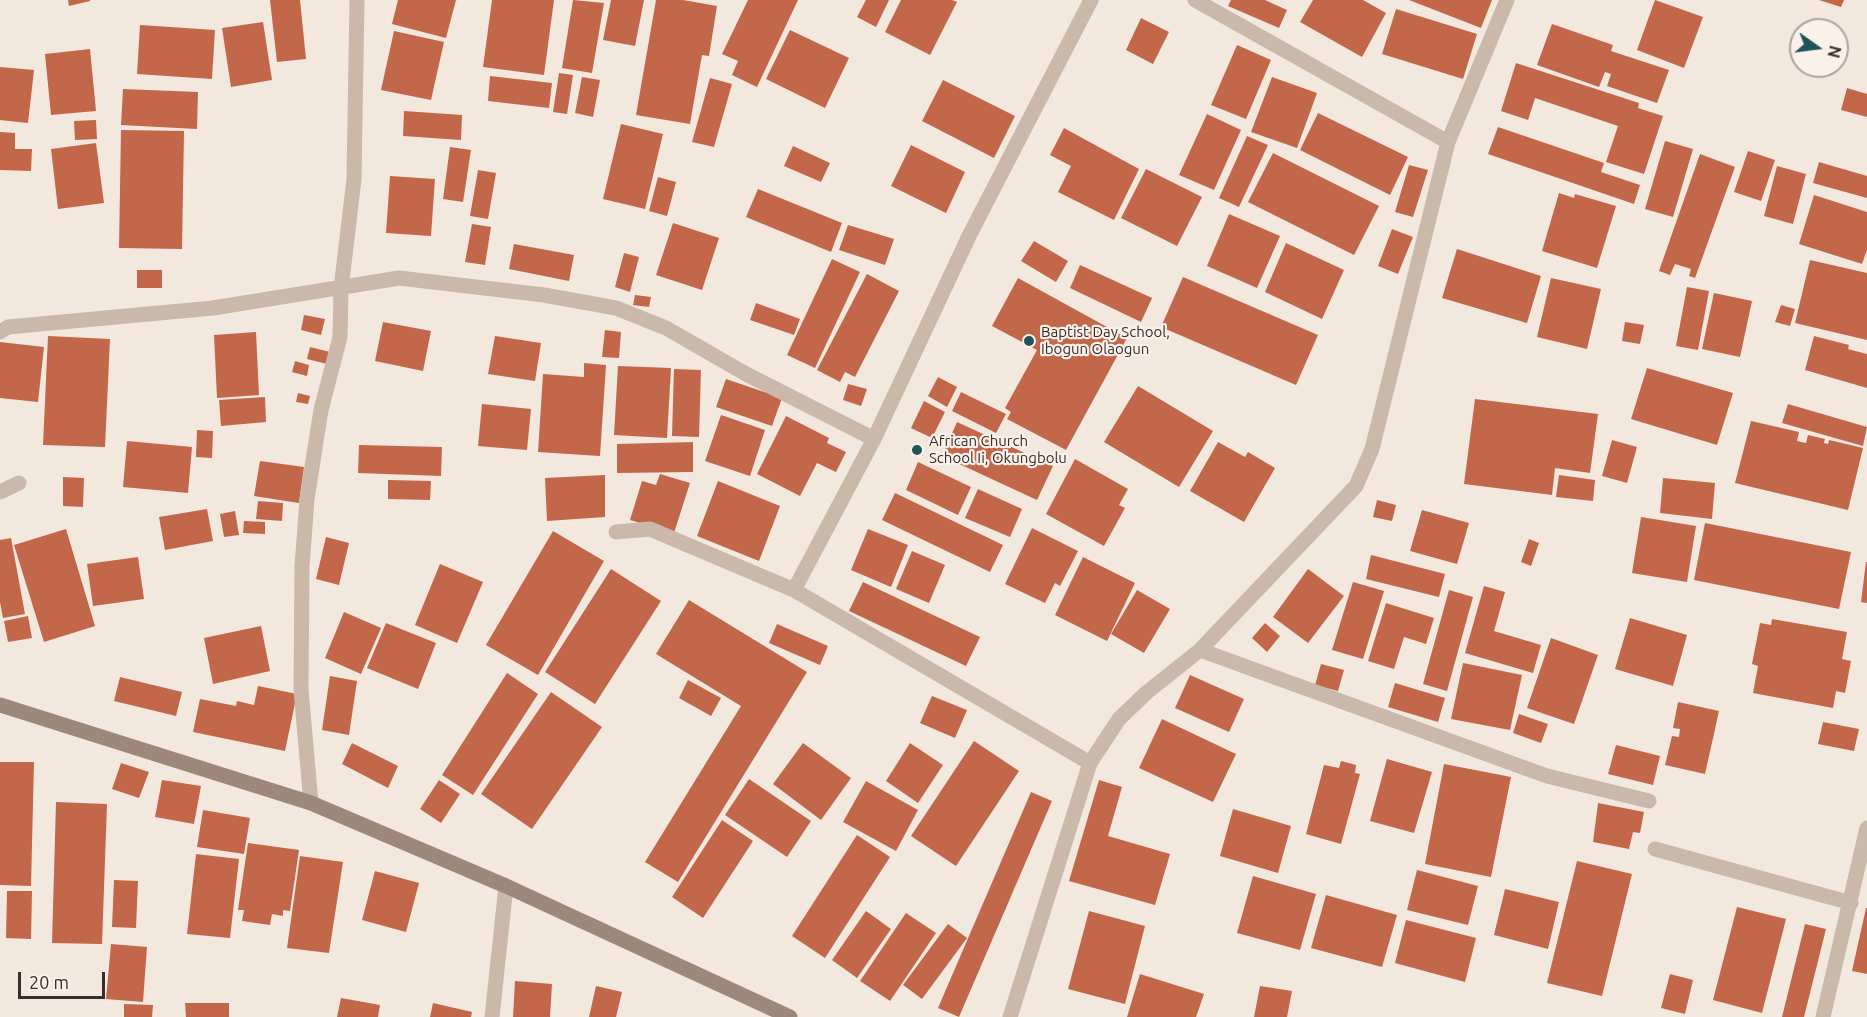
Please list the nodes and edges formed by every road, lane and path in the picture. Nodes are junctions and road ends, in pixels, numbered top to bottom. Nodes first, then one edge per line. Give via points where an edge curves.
1 (357, 0) edge
2 (1091, 0) edge
3 (1195, 0) edge
4 (1507, 0) edge
5 (1449, 142) junction
6 (341, 289) junction
7 (2, 324) edge
8 (874, 439) junction
9 (19, 483) dead end
10 (0, 492) edge
11 (616, 532) dead end
12 (794, 590) junction
13 (1200, 650) junction
14 (0, 705) edge
15 (1090, 763) junction
16 (1649, 801) dead end
17 (311, 803) junction
18 (1867, 828) edge
19 (1655, 849) dead end
20 (506, 886) junction
21 (1851, 903) junction
22 (492, 1017) edge
23 (790, 1017) edge
24 (1010, 1017) edge
25 (1823, 1017) edge

1 - 6 street via 354,179
2 - 8 street via 970,234
3 - 5 street
4 - 5 street
5 - 13 street via 1372,449 1356,486
6 - 7 street via 213,308
6 - 8 street via 399,278 544,295 616,308 666,328
6 - 17 street via 340,337 321,410 307,499 302,567 301,690
8 - 12 street
9 - 10 street
11 - 12 street via 650,529
12 - 15 street
13 - 15 street via 1119,719
13 - 16 street via 1547,776
14 - 17 main road
15 - 24 street
17 - 20 main road
18 - 21 street
19 - 21 street
20 - 22 street
20 - 23 main road
21 - 25 street

